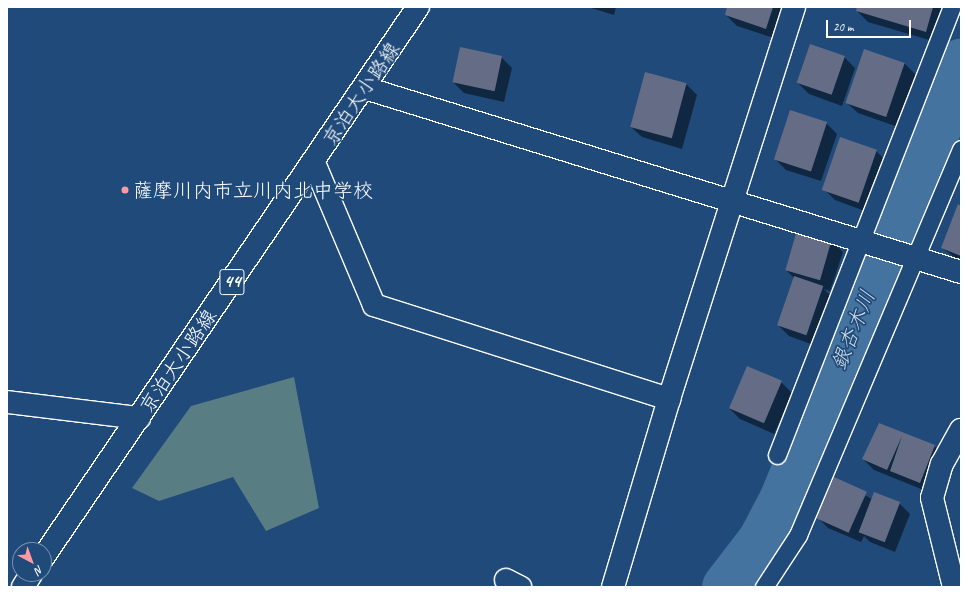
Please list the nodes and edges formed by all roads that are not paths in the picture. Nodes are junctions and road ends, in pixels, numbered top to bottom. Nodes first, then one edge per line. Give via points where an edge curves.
1 (418, 7) edge
2 (794, 7) edge
3 (952, 7) edge
4 (365, 88) junction
5 (961, 149) edge
6 (314, 163) junction
7 (731, 199) junction
8 (864, 240) junction
9 (914, 256) junction
10 (961, 272) edge
11 (669, 399) junction
12 (7, 402) edge
13 (139, 418) junction
14 (961, 430) edge
15 (776, 455) dead end
16 (52, 544) edge
17 (956, 586) edge
18 (613, 587) edge
19 (764, 587) edge

1 - 4 street, 京泊大小路線 / 44
2 - 7 street
3 - 8 lane
4 - 6 street, 京泊大小路線 / 44
4 - 7 street
5 - 9 lane
6 - 11 street via 374,305
6 - 13 street, 京泊大小路線 / 44
7 - 8 street
7 - 11 street
8 - 9 street
8 - 15 lane
9 - 10 street
9 - 19 lane via 798,535
11 - 18 street
12 - 13 street
13 - 16 street, 京泊大小路線 / 44
14 - 17 street via 942,464 932,498

